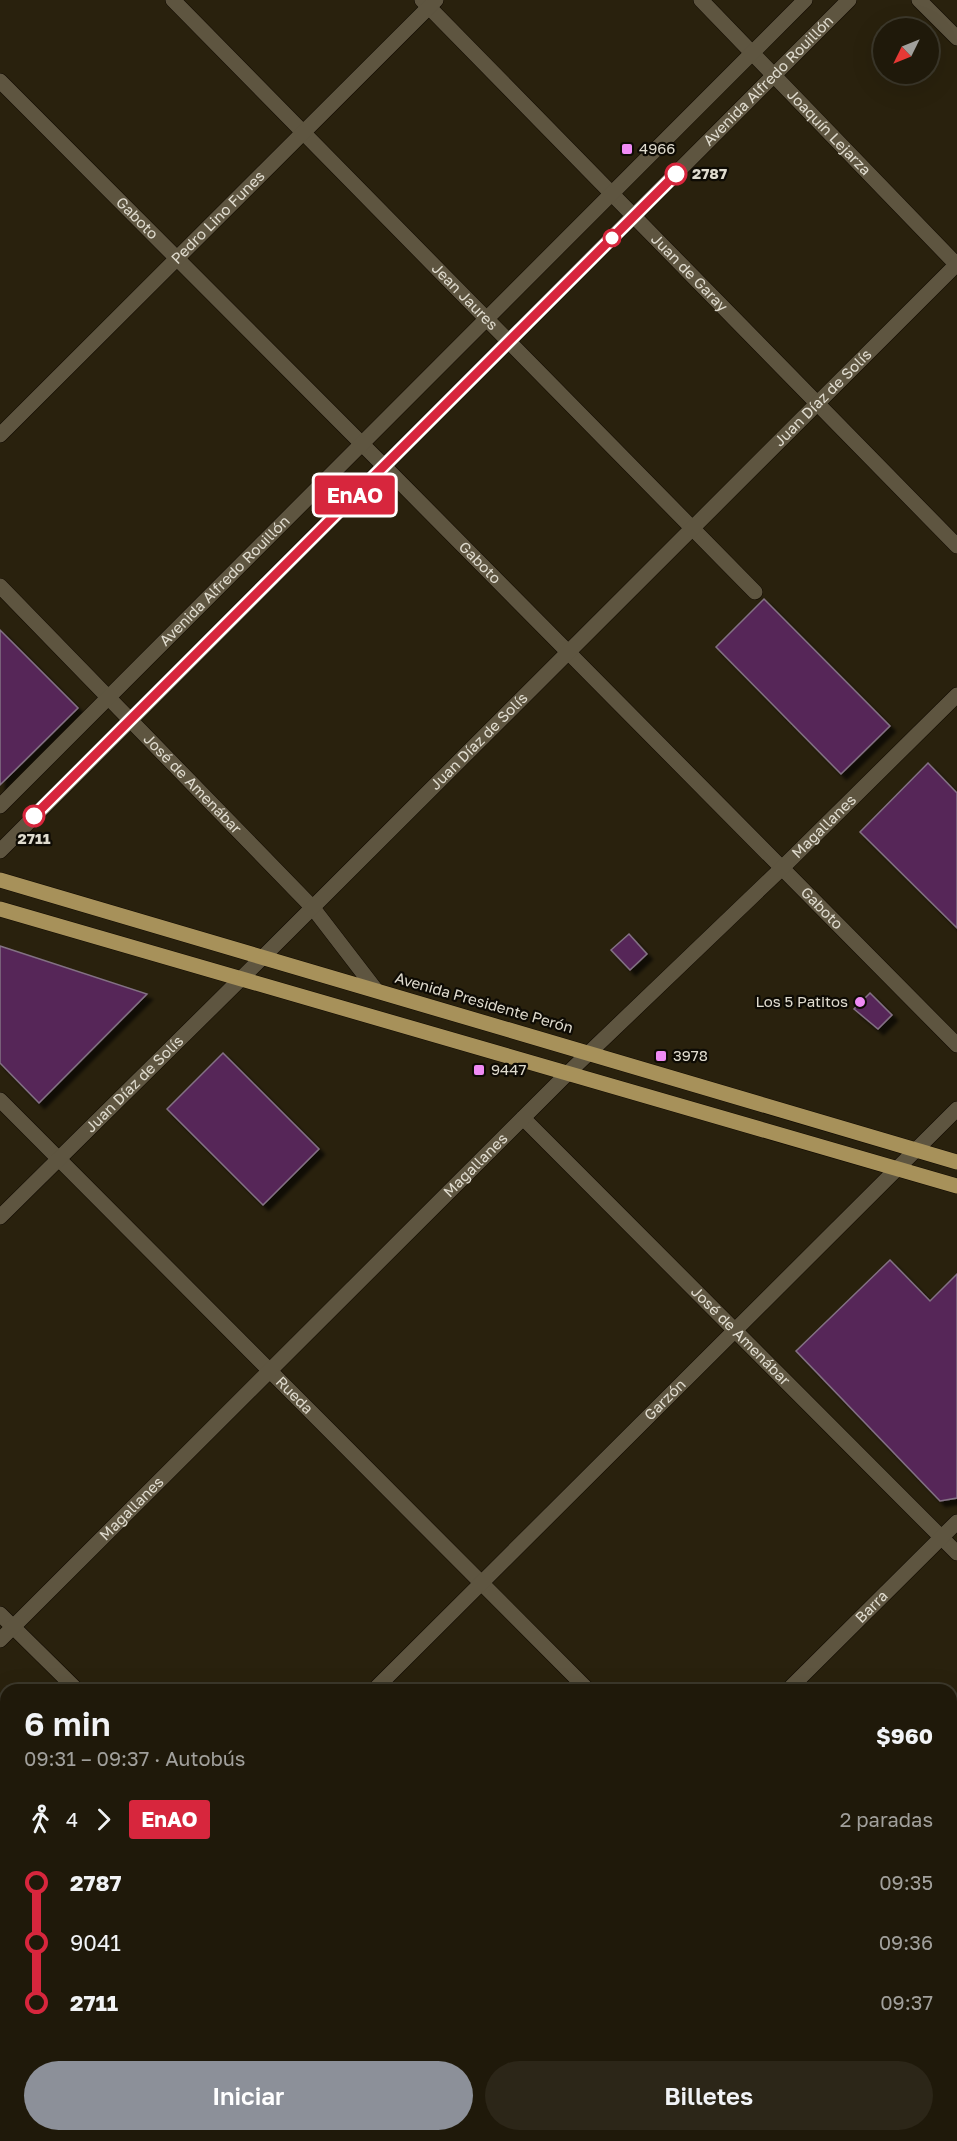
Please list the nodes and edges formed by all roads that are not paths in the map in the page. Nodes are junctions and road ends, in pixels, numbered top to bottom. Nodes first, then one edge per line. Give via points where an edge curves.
1 (173, 0) edge
2 (701, 0) edge
3 (805, 0) edge
4 (849, 0) edge
5 (919, 0) edge
6 (429, 2) edge
7 (957, 38) edge
8 (752, 53) junction
9 (774, 75) junction
10 (0, 81) edge
11 (303, 132) junction
12 (612, 194) junction
13 (634, 216) junction
14 (177, 258) junction
15 (957, 265) edge
16 (486, 319) junction
17 (508, 341) junction
18 (818, 404) junction
19 (0, 435) edge
20 (362, 444) junction
21 (384, 466) junction
22 (692, 529) junction
23 (957, 546) edge
24 (0, 586) edge
25 (755, 592) dead end
26 (568, 652) junction
27 (957, 695) edge
28 (108, 697) junction
29 (130, 720) junction
30 (0, 806) edge
31 (0, 851) edge
32 (782, 868) junction
33 (0, 880) edge
34 (313, 908) junction
35 (0, 909) edge
36 (263, 957) junction
37 (241, 979) junction
38 (376, 990) junction
39 (957, 1045) edge
40 (589, 1052) junction
41 (568, 1073) junction
42 (0, 1100) edge
43 (957, 1109) edge
44 (523, 1118) junction
45 (915, 1150) junction
46 (59, 1159) junction
47 (957, 1162) edge
48 (896, 1169) junction
49 (957, 1186) edge
50 (0, 1217) edge
51 (735, 1330) junction
52 (270, 1371) junction
53 (957, 1522) edge
54 (942, 1537) junction
55 (957, 1552) edge
56 (481, 1583) junction
57 (0, 1614) edge
58 (13, 1627) junction
59 (0, 1640) edge
60 (70, 1684) edge
61 (380, 1684) edge
62 (582, 1684) edge
63 (794, 1684) edge

1 - 11 street, Jean Jaures
2 - 8 street, Joaquín Lejarza
3 - 8 street, Avenida Alfredo Rouillón
4 - 9 street, Avenida Alfredo Rouillón
5 - 7 street
6 - 11 street, Pedro Lino Funes
6 - 12 street, Juan de Garay
8 - 9 street, Joaquín Lejarza
8 - 12 street, Avenida Alfredo Rouillón
9 - 13 street, Avenida Alfredo Rouillón
9 - 15 street, Joaquín Lejarza
10 - 14 street, Gaboto
11 - 14 street, Pedro Lino Funes
11 - 16 street, Jean Jaures
12 - 13 street, Juan de Garay
12 - 16 street, Avenida Alfredo Rouillón
13 - 17 street, Avenida Alfredo Rouillón
13 - 18 street, Juan de Garay
14 - 19 street, Pedro Lino Funes
14 - 20 street, Gaboto
15 - 18 street, Juan Díaz de Solís
16 - 17 street, Jean Jaures
16 - 20 street, Avenida Alfredo Rouillón
17 - 21 street, Avenida Alfredo Rouillón
17 - 22 street, Jean Jaures
18 - 22 street, Juan Díaz de Solís
18 - 23 street, Juan de Garay
20 - 21 street, Gaboto
20 - 28 street, Avenida Alfredo Rouillón
21 - 26 street, Gaboto
21 - 29 street, Avenida Alfredo Rouillón
22 - 25 street, Jean Jaures
22 - 26 street, Juan Díaz de Solís
24 - 28 street, José de Amenábar
26 - 32 street, Gaboto
26 - 34 street, Juan Díaz de Solís
27 - 32 street, Magallanes
28 - 29 street, José de Amenábar
28 - 30 street, Avenida Alfredo Rouillón
29 - 31 street, Avenida Alfredo Rouillón
29 - 34 street, José de Amenábar
32 - 39 street, Gaboto
32 - 40 street, Magallanes
33 - 36 main road, Avenida Presidente Perón
34 - 36 street, Juan Díaz de Solís
34 - 38 street, José de Amenábar
35 - 37 main road
36 - 37 street, Juan Díaz de Solís
36 - 38 main road, Avenida Presidente Perón
37 - 41 main road
37 - 46 street, Juan Díaz de Solís
38 - 40 main road, Avenida Presidente Perón
40 - 41 street, Magallanes
40 - 45 main road, Avenida Presidente Perón
41 - 44 street, Magallanes
41 - 48 main road
42 - 46 street, Rueda
43 - 45 street, Garzón
44 - 51 street, José de Amenábar
44 - 52 street, Magallanes
45 - 47 main road, Avenida Presidente Perón
45 - 48 street, Garzón
46 - 50 street, Juan Díaz de Solís
46 - 52 street, Rueda
48 - 49 main road
48 - 51 street, Garzón
51 - 54 street, José de Amenábar
51 - 56 street, Garzón
52 - 56 street, Rueda
52 - 58 street, Magallanes
53 - 54 street, Barra
54 - 55 street, José de Amenábar
54 - 63 street, Barra
56 - 61 street, Garzón
56 - 62 street, Rueda
57 - 58 street
58 - 59 street, Magallanes
58 - 60 street

